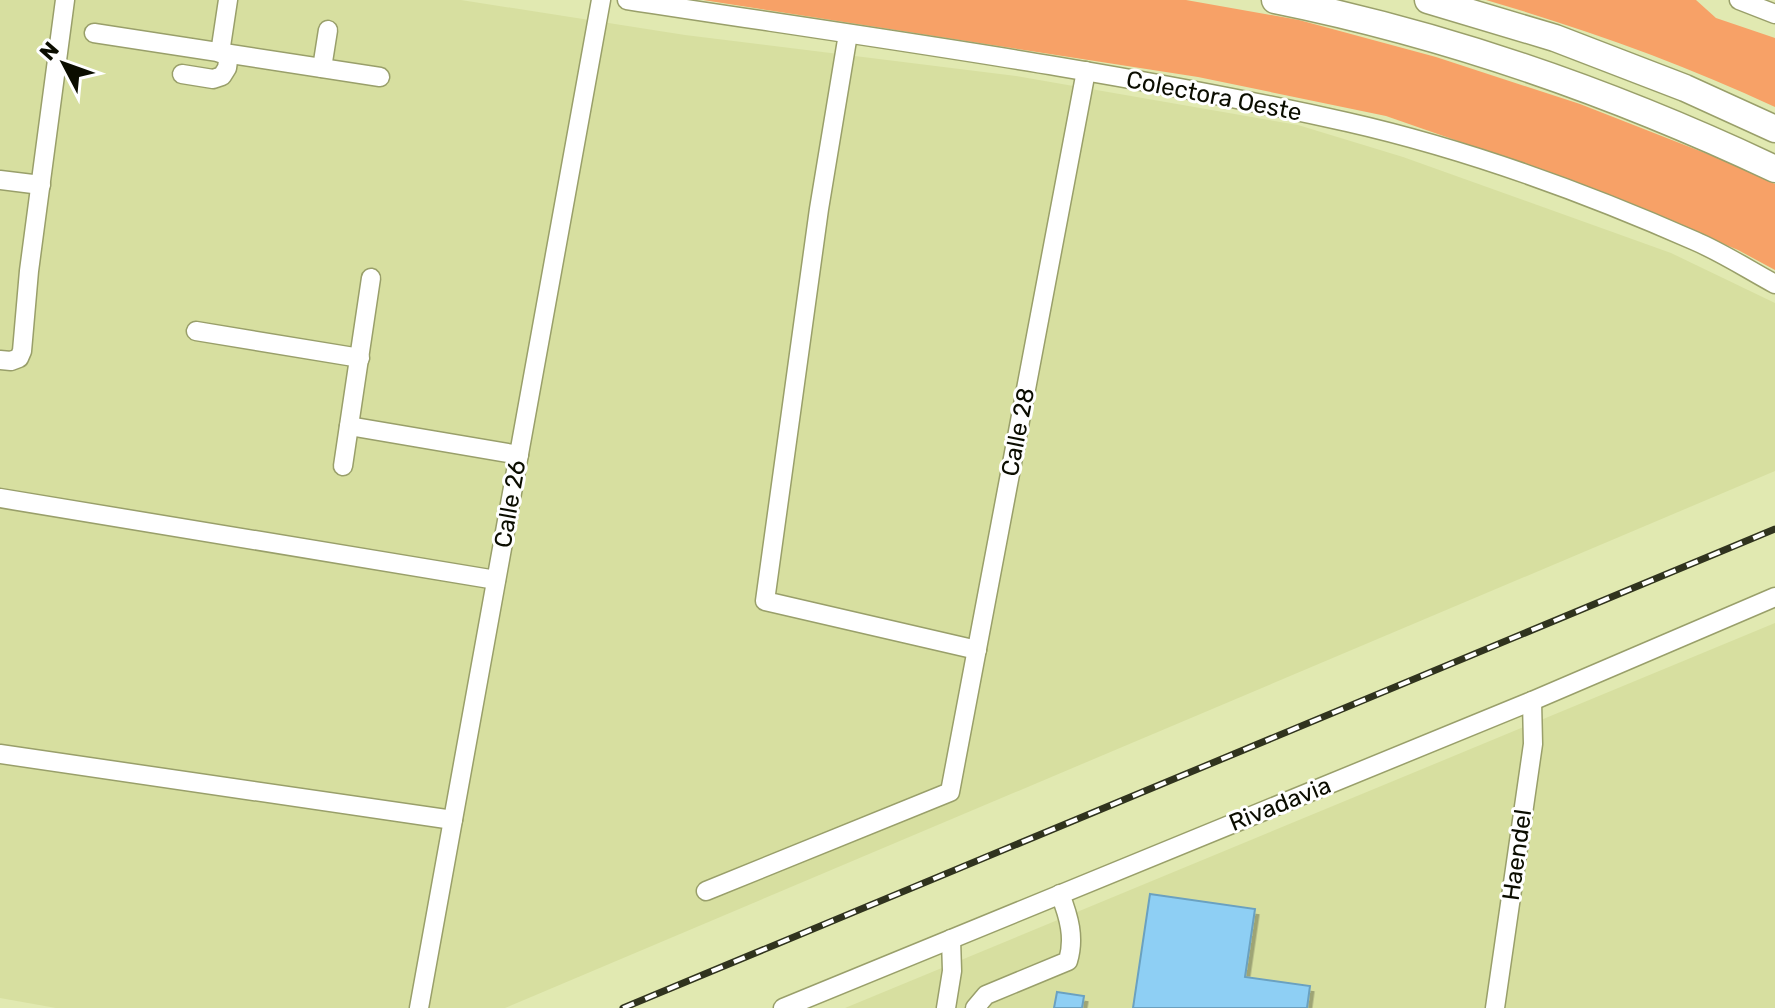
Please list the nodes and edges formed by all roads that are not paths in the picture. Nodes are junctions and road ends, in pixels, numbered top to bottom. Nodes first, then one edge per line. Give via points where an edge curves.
1 (65, 0) edge
2 (228, 0) edge
3 (601, 0) edge
4 (627, 0) edge
5 (1275, 0) edge
6 (1428, 0) edge
7 (1742, 0) edge
8 (1771, 8) edge
9 (328, 30) dead end
10 (94, 33) dead end
11 (848, 34) junction
12 (225, 53) junction
13 (322, 68) junction
14 (1086, 71) junction
15 (182, 74) dead end
16 (380, 77) dead end
17 (1775, 129) edge
18 (1775, 169) edge
19 (0, 180) edge
20 (41, 185) junction
21 (371, 278) dead end
22 (1775, 284) edge
23 (196, 331) dead end
24 (360, 358) junction
25 (0, 360) edge
26 (349, 426) junction
27 (519, 455) junction
28 (343, 466) dead end
29 (0, 498) edge
30 (496, 580) junction
31 (1775, 597) edge
32 (977, 650) junction
33 (1532, 701) junction
34 (0, 754) edge
35 (453, 820) junction
36 (706, 891) dead end
37 (1060, 894) junction
38 (951, 939) junction
39 (419, 1008) edge
40 (783, 1008) edge
41 (946, 1008) edge
42 (975, 1008) edge
43 (1495, 1008) edge

1 - 20 street
2 - 12 street
3 - 27 street, Calle 26
4 - 11 street, Colectora Oeste
5 - 18 highway via 1347,15 1561,80 1652,113
6 - 17 highway via 1555,38
7 - 8 street
9 - 13 street
10 - 12 street
11 - 14 street, Colectora Oeste
11 - 32 street via 765,601
12 - 13 street
12 - 15 street via 222,76
13 - 16 street
14 - 22 street, Colectora Oeste via 1349,122 1474,158 1697,242
14 - 32 street, Calle 28
19 - 20 street
20 - 25 street via 22,351 19,358
21 - 24 street
23 - 24 street
24 - 26 street
26 - 27 street
26 - 28 street
27 - 30 street, Calle 26
29 - 30 street
30 - 35 street, Calle 26
31 - 33 street, Rivadavia
32 - 36 street, Calle 28 via 950,792
33 - 37 street, Rivadavia
33 - 43 street, Haendel via 1533,744
34 - 35 street
35 - 39 street, Calle 26
37 - 38 street, Rivadavia
37 - 42 street via 1071,930 1068,961 986,995
38 - 40 street, Rivadavia
38 - 41 street

